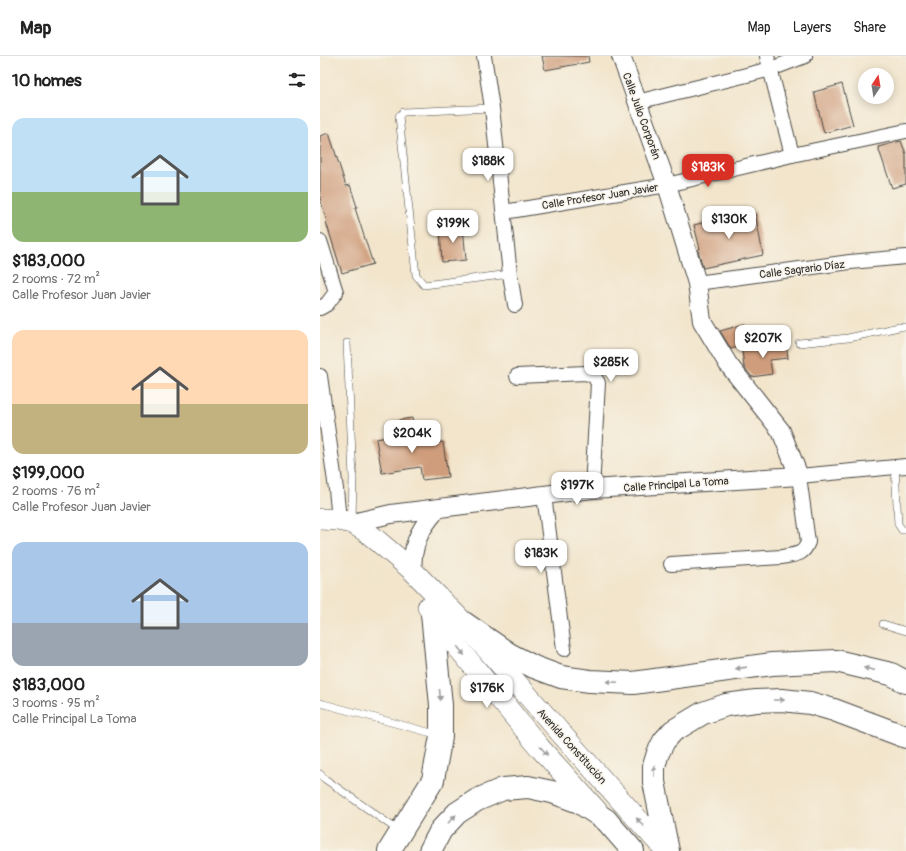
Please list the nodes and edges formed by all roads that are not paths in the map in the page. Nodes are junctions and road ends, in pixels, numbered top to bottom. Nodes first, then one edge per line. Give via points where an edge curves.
1 (484, 56) edge
2 (621, 56) edge
3 (805, 56) edge
4 (769, 63) edge
5 (637, 102) junction
6 (492, 108) junction
7 (906, 131) edge
8 (792, 155) junction
9 (667, 185) junction
10 (504, 212) junction
11 (320, 241) edge
12 (906, 257) edge
13 (510, 274) junction
14 (697, 283) junction
15 (515, 305) dead end
16 (320, 308) edge
17 (906, 327) edge
18 (347, 343) dead end
19 (799, 343) dead end
20 (320, 376) edge
21 (517, 376) dead end
22 (900, 466) edge
23 (799, 476) junction
24 (592, 489) junction
25 (544, 495) junction
26 (437, 509) junction
27 (337, 521) edge
28 (906, 530) edge
29 (671, 564) dead end
30 (412, 570) junction
31 (432, 614) junction
32 (464, 623) junction
33 (883, 624) dead end
34 (906, 631) edge
35 (564, 649) dead end
36 (906, 682) edge
37 (320, 703) edge
38 (441, 736) junction
39 (906, 737) edge
40 (320, 774) edge
41 (606, 820) junction
42 (401, 832) junction
43 (389, 851) edge
44 (430, 851) edge
45 (633, 851) edge
46 (667, 851) edge

1 - 6 street
2 - 5 street, Calle Julio Corporán
3 - 4 street
4 - 5 street
4 - 8 street
5 - 9 street, Calle Julio Corporán
6 - 10 street
6 - 13 lane via 403,112 399,116 416,275 424,285
7 - 8 street, Calle Profesor Juan Javier
8 - 9 street, Calle Profesor Juan Javier
9 - 10 street, Calle Profesor Juan Javier
9 - 14 street, Calle Julio Corporán
10 - 13 street
11 - 16 street via 336,292 327,304
12 - 14 street, Calle Sagrario Díaz
13 - 15 street
14 - 23 street, Calle Julio Corporán via 702,321 728,364 781,431
17 - 19 lane via 848,338
18 - 27 lane via 353,478
20 - 27 street via 336,489
21 - 24 street via 586,373 594,376 598,383
22 - 23 street, Calle Principal La Toma
22 - 28 lane via 898,524 902,530
23 - 24 street, Calle Principal La Toma
23 - 29 street via 808,542 800,554
24 - 25 street, Calle Principal La Toma
25 - 26 street, Calle Principal La Toma
25 - 35 street
26 - 27 street, Calle Principal La Toma
26 - 30 street via 419,534
27 - 30 main road, Avenida Constitución via 367,532
30 - 31 main road via 419,592
30 - 32 main road, Avenida Constitución
31 -> 38 main road via 441,705
31 -> 41 main road via 540,748
36 -> 32 main road via 891,674 836,661 772,664 633,683 590,681 561,677 534,667 509,654
46 -> 32 main road, Avenida Constitución
33 - 34 lane
37 - 38 lane
38 - 42 main road via 433,780
46 -> 39 main road via 654,782 654,766 658,753 673,731 703,713 726,705 756,701 810,703
40 - 42 lane
44 -> 41 main road via 441,830 457,813 503,789 528,786 552,792 579,802
41 - 45 main road
42 - 43 main road

